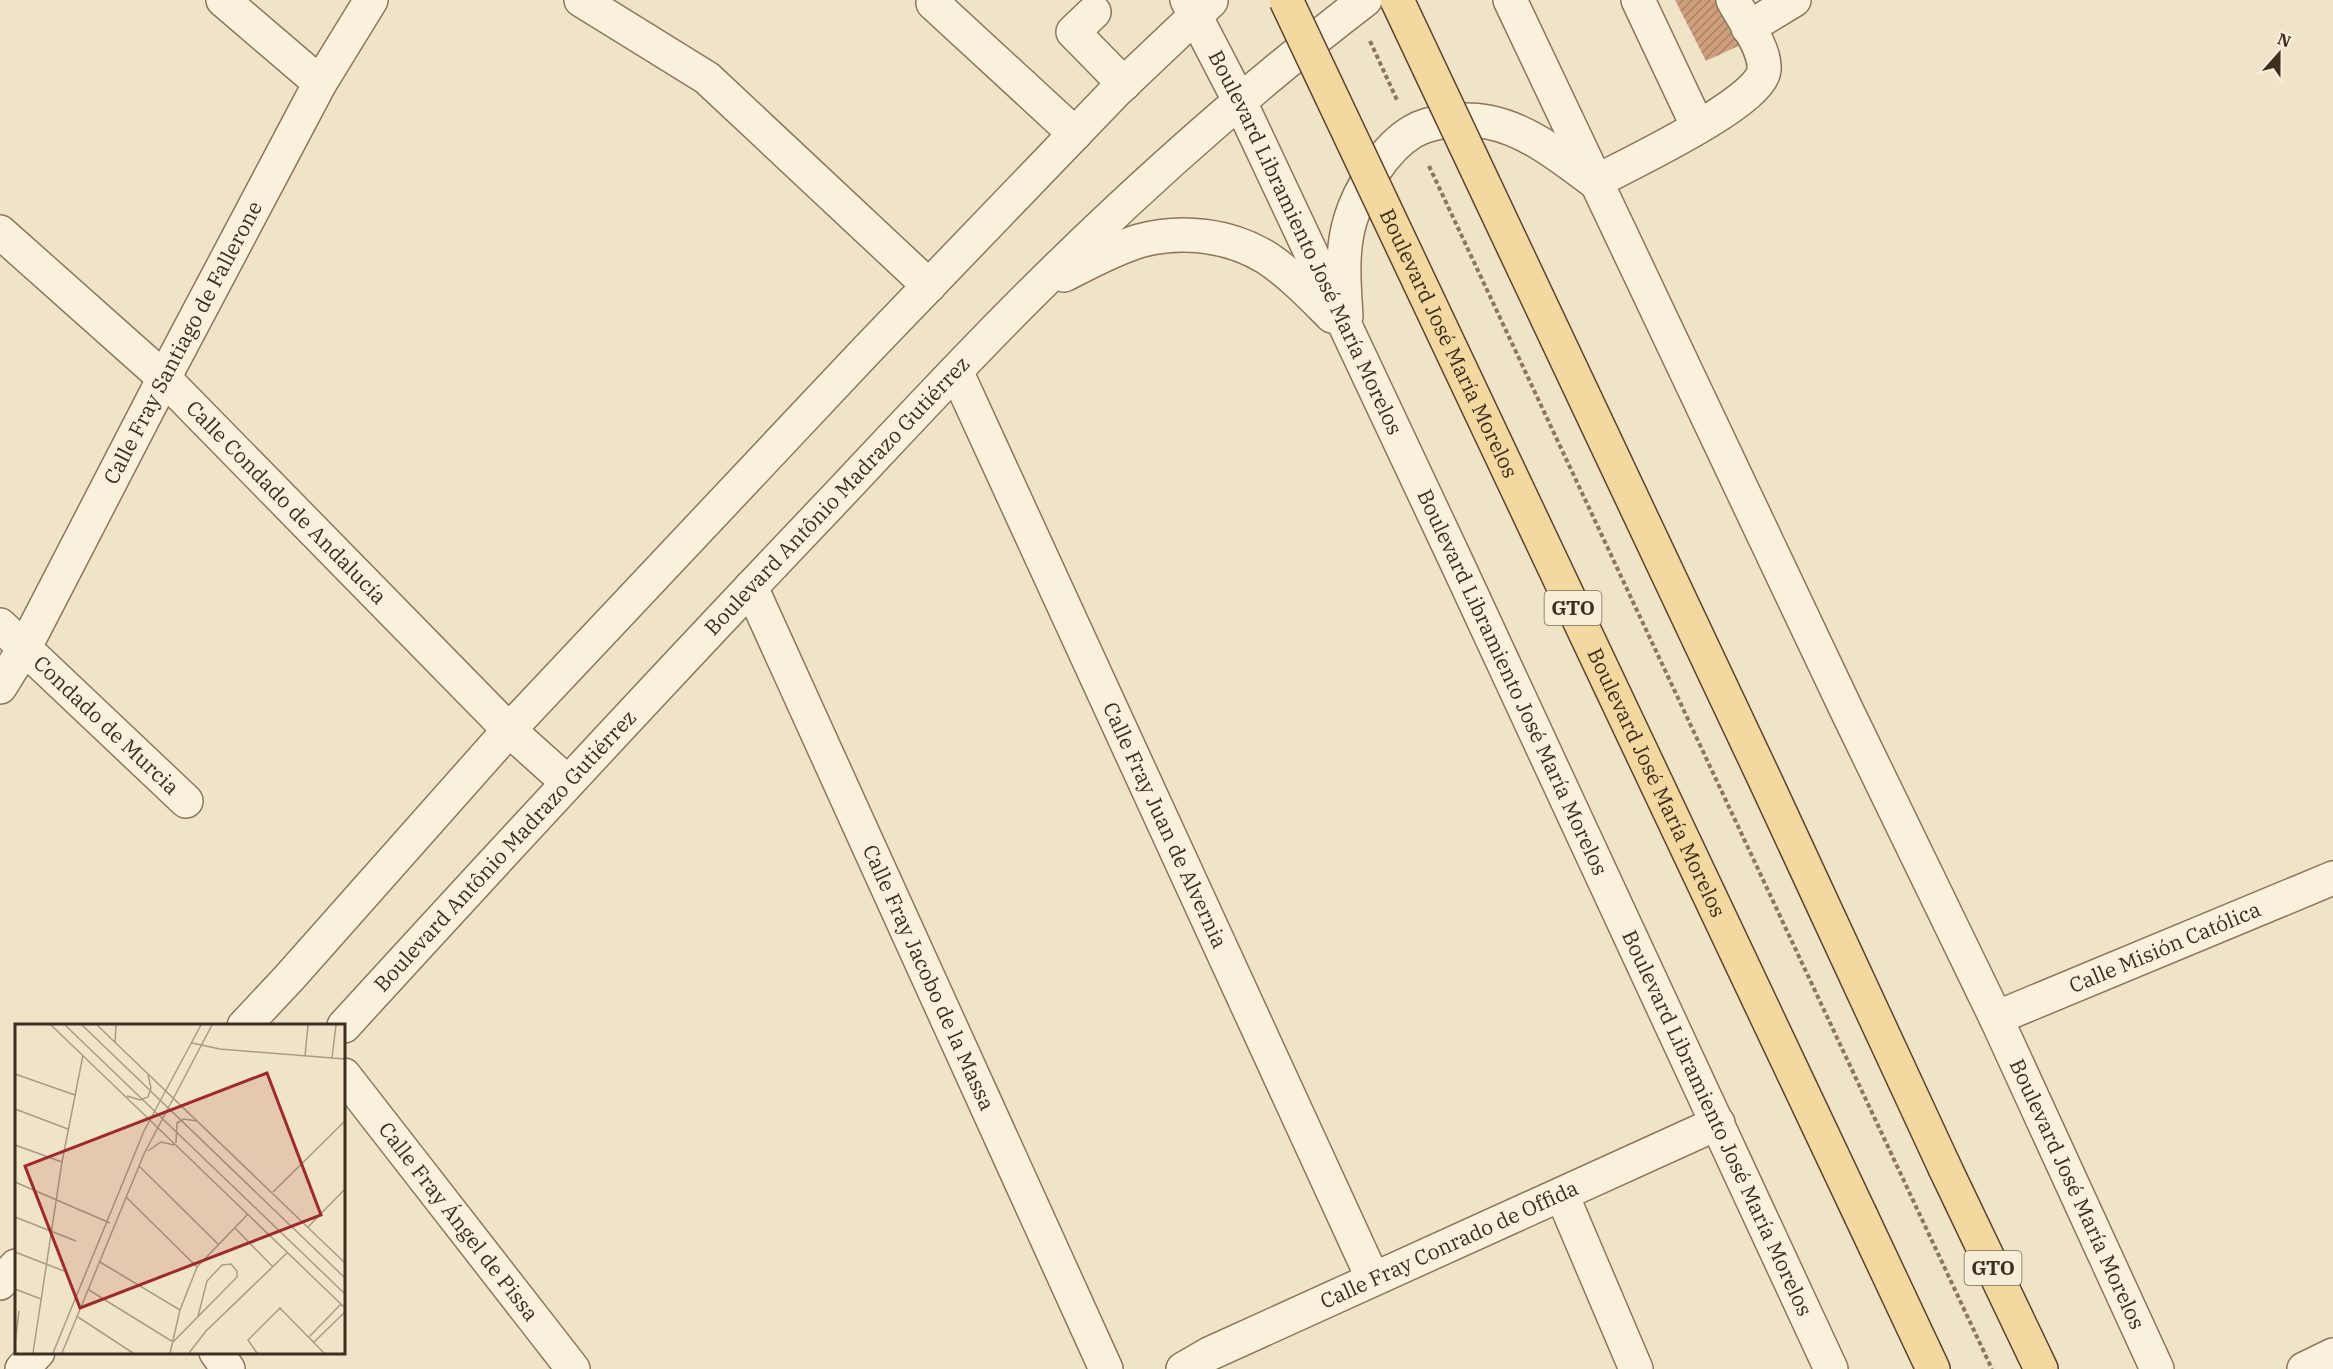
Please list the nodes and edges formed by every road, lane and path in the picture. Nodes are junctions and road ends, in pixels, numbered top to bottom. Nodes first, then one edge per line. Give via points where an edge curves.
1 (223, 0) edge
2 (371, 0) edge
3 (581, 0) edge
4 (1286, 0) edge
5 (1397, 0) edge
6 (1510, 0) edge
7 (1638, 0) edge
8 (1794, 0) edge
9 (933, 3) dead end
10 (1360, 4) edge
11 (1198, 5) edge
12 (1094, 12) dead end
13 (1740, 14) edge
14 (321, 83) junction
15 (1124, 84) junction
16 (1240, 102) junction
17 (1698, 127) junction
18 (1412, 131) junction
19 (1075, 134) junction
20 (1595, 182) junction
21 (0, 232) edge
22 (929, 286) junction
23 (1039, 286) junction
24 (1348, 333) junction
25 (956, 371) junction
26 (164, 378) junction
27 (751, 587) junction
28 (0, 625) edge
29 (25, 647) junction
30 (0, 687) edge
31 (509, 730) junction
32 (567, 782) junction
33 (186, 801) dead end
34 (2333, 878) edge
35 (1996, 1018) junction
36 (246, 1024) edge
37 (345, 1025) edge
38 (345, 1076) edge
39 (1718, 1123) junction
40 (1562, 1195) junction
41 (15, 1267) edge
42 (1373, 1279) junction
43 (0, 1283) edge
44 (37, 1354) edge
45 (217, 1354) edge
46 (2333, 1355) edge
47 (21, 1369) edge
48 (228, 1369) edge
49 (573, 1369) edge
50 (1106, 1369) edge
51 (1183, 1369) edge
52 (1636, 1369) edge
53 (1831, 1369) edge
54 (1933, 1369) edge
55 (1992, 1369) edge
56 (2041, 1369) edge
57 (2157, 1369) edge
58 (2304, 1369) edge

1 - 14 street
2 - 14 street, Calle Fray Santiago de Fallerone
3 - 22 street via 707,78
4 - 54 main road, Boulevard José María Morelos / GTO, bridge
5 - 56 main road, GTO, bridge
6 - 20 street
7 - 17 street
8 - 13 street
9 - 19 street
10 - 16 street, Boulevard Antônio Madrazo Gutiérrez
10 - 18 path
11 - 15 street
11 - 16 street, Boulevard Libramiento José María Morelos
12 - 15 street via 1073,32
13 - 17 street via 1760,48 1764,74 1740,101
14 - 26 street, Calle Fray Santiago de Fallerone
15 - 19 street
16 - 23 street, Boulevard Antônio Madrazo Gutiérrez via 1164,167
16 - 24 street, Boulevard Libramiento José María Morelos
17 - 20 street
18 - 20 street via 1448,120 1488,122 1528,135
18 - 24 street via 1385,155 1350,220 1343,280
18 - 55 path
19 - 22 street
20 - 35 street
21 - 26 street, Calle Condado de Andalucía
22 - 31 street
23 - 24 street via 1139,241 1180,235 1221,238 1266,258 1308,291
23 - 25 street, Boulevard Antônio Madrazo Gutiérrez
24 - 39 street, Boulevard Libramiento José María Morelos
25 - 27 street, Boulevard Antônio Madrazo Gutiérrez
25 - 42 street, Calle Fray Juan de Alvernia
26 - 29 street, Calle Fray Santiago de Fallerone
26 - 31 street, Calle Condado de Andalucía
27 - 32 street, Boulevard Antônio Madrazo Gutiérrez
27 - 50 street, Calle Fray Jacobo de la Massa
28 - 29 street, Condado de Murcia
29 - 30 street, Calle Fray Santiago de Fallerone
29 - 33 street, Condado de Murcia
31 - 32 street, Calle Condado de Andalucía
31 - 36 street
32 - 37 street, Boulevard Antônio Madrazo Gutiérrez
34 - 35 street, Calle Misión Católica
35 - 57 street, Boulevard José María Morelos
38 - 49 street, Calle Fray Ángel de Pissa
39 - 40 street, Calle Fray Conrado de Offida
39 - 53 street, Boulevard Libramiento José María Morelos
40 - 42 street, Calle Fray Conrado de Offida
40 - 52 street
41 - 43 street
42 - 51 street, Calle Fray Conrado de Offida
44 - 47 street
45 - 48 street
46 - 58 street

